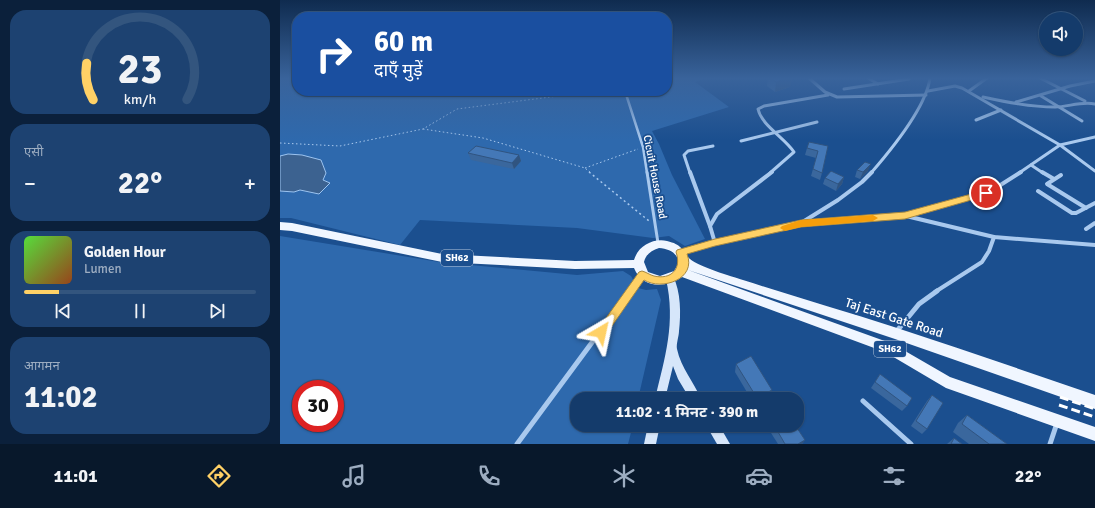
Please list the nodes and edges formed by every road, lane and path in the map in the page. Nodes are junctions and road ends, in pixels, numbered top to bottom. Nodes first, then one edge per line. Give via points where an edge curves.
1 (532, 99) edge
2 (627, 99) edge
3 (807, 99) edge
4 (923, 99) edge
5 (983, 99) edge
6 (992, 99) edge
7 (1030, 99) edge
8 (1045, 99) edge
9 (1081, 99) edge
10 (1085, 101) junction
11 (1013, 103) junction
12 (1095, 104) edge
13 (1057, 107) junction
14 (1001, 110) junction
15 (976, 120) dead end
16 (1082, 121) dead end
17 (816, 122) dead end
18 (423, 129) junction
19 (776, 133) junction
20 (1095, 137) edge
21 (741, 141) dead end
22 (280, 143) edge
23 (1060, 145) junction
24 (713, 146) dead end
25 (643, 148) junction
26 (1031, 165) junction
27 (585, 168) junction
28 (1095, 171) edge
29 (1061, 175) dead end
30 (1054, 179) junction
31 (1038, 191) dead end
32 (1095, 203) edge
33 (1086, 208) junction
34 (905, 215) junction
35 (801, 224) junction
36 (1095, 224) edge
37 (280, 226) edge
38 (710, 226) junction
39 (656, 228) junction
40 (1086, 229) dead end
41 (994, 237) junction
42 (715, 242) junction
43 (658, 244) junction
44 (1095, 245) edge
45 (682, 262) junction
46 (637, 264) junction
47 (642, 275) junction
48 (670, 279) junction
49 (895, 334) junction
50 (672, 349) junction
51 (662, 392) edge
52 (692, 392) edge
53 (862, 401) dead end
54 (1095, 402) edge
55 (1057, 422) junction
56 (653, 432) edge
57 (716, 432) edge
58 (1095, 434) edge
59 (517, 444) edge
60 (650, 444) edge
61 (724, 444) edge
62 (911, 444) edge
63 (1050, 444) edge

1 - 18 path via 457,109
2 - 25 lane, Cicuit House Road
3 - 19 street via 760,107 758,111
4 - 35 street via 901,134 868,177
5 - 14 street
6 - 11 street
7 - 11 street
8 - 13 street
9 - 10 street
10 - 12 street
10 - 13 street
11 - 13 street
13 - 16 street
14 - 15 street
14 - 23 street
17 - 19 street
18 - 22 path via 340,146
18 - 27 path via 483,138
19 - 21 street
19 - 38 street via 793,149 792,154 717,214
20 - 23 street
23 - 26 street
23 - 28 street
24 - 38 street via 688,151 684,155
25 - 27 path
25 - 39 lane, Cicuit House Road
26 - 30 street
26 - 34 street via 986,193
27 - 39 path
29 - 30 street
30 - 33 street via 1048,182 1049,186
31 - 33 street via 1072,213
32 - 33 street
34 - 35 street
34 - 41 street
35 - 42 street
36 - 40 street
37 - 46 main road, SH62 via 292,226 442,258
38 - 42 street
39 - 43 lane, Cicuit House Road
41 - 44 street
41 - 49 street via 982,262 930,294
42 - 45 street
43 - 45 main road, SH62 via 673,246
43 - 46 main road via 646,249
45 - 48 main road
45 - 49 main road, Taj East Gate Road / SH62
45 - 55 main road, SH62 via 889,348 946,382
46 - 47 main road
47 - 48 main road via 652,280
47 - 59 street via 584,357
48 - 50 street via 676,315
49 - 54 main road, Taj East Gate Road / SH62
50 - 51 street
50 - 52 street
53 - 62 street
55 - 58 main road, SH62
55 - 63 street
56 - 60 street
57 - 61 street

